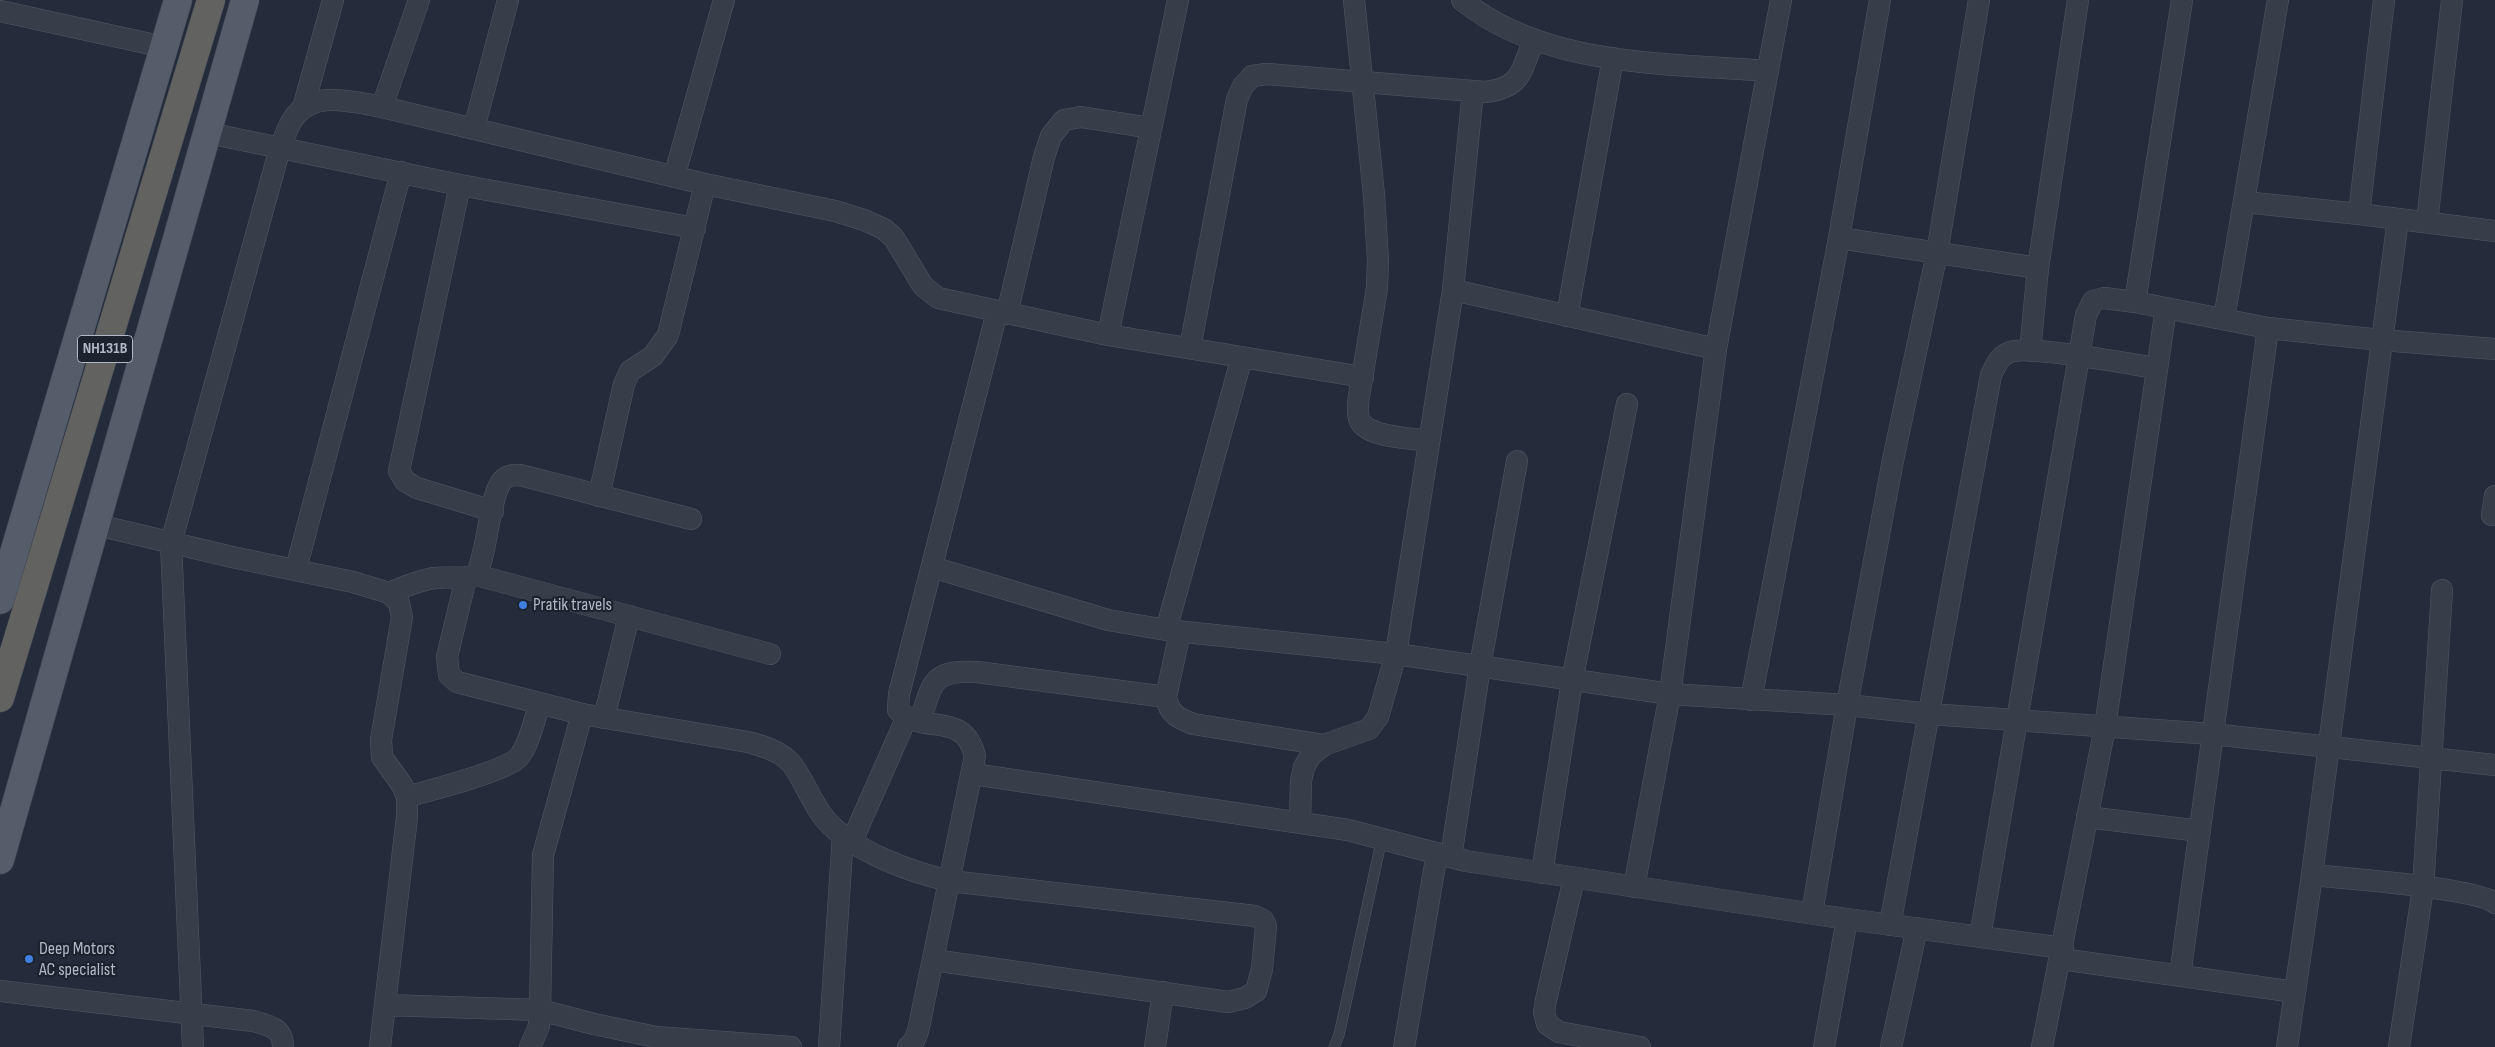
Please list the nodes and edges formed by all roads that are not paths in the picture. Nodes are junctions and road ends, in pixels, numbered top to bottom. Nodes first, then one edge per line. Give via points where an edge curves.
1 (178, 0) edge
2 (211, 0) edge
3 (245, 0) edge
4 (333, 0) edge
5 (419, 0) edge
6 (508, 0) edge
7 (724, 0) edge
8 (1178, 0) edge
9 (1354, 0) edge
10 (1462, 0) edge
11 (1781, 0) edge
12 (1880, 0) edge
13 (1979, 0) edge
14 (2078, 0) edge
15 (2182, 0) edge
16 (2278, 0) edge
17 (2384, 0) edge
18 (2452, 0) edge
19 (0, 11) edge
20 (1534, 40) junction
21 (164, 46) junction
22 (1614, 58) junction
23 (1767, 71) junction
24 (1363, 82) junction
25 (1473, 91) junction
26 (382, 107) junction
27 (303, 108) junction
28 (474, 128) junction
29 (1151, 128) junction
30 (208, 132) junction
31 (280, 148) junction
32 (401, 172) junction
33 (674, 177) junction
34 (705, 184) junction
35 (460, 185) junction
36 (2244, 202) junction
37 (2359, 214) junction
38 (2398, 219) junction
39 (2427, 222) junction
40 (695, 228) junction
41 (2495, 231) edge
42 (1839, 238) junction
43 (1937, 253) junction
44 (2038, 268) junction
45 (1452, 290) junction
46 (2135, 302) junction
47 (2166, 308) junction
48 (1002, 313) junction
49 (1567, 316) junction
50 (2224, 319) junction
51 (2268, 328) junction
52 (1108, 335) junction
53 (2381, 340) junction
54 (1190, 348) junction
55 (1716, 349) junction
56 (2495, 349) edge
57 (2030, 351) junction
58 (2080, 356) junction
59 (1242, 357) junction
60 (2156, 368) junction
61 (1363, 377) junction
62 (1627, 404) dead end
63 (1429, 441) junction
64 (1518, 461) dead end
65 (599, 496) junction
66 (493, 511) junction
67 (691, 519) dead end
68 (97, 525) junction
69 (171, 544) junction
70 (932, 567) junction
71 (296, 569) junction
72 (471, 577) junction
73 (2442, 590) dead end
74 (389, 593) junction
75 (0, 600) edge
76 (629, 616) junction
77 (1173, 631) junction
78 (770, 654) dead end
79 (1396, 654) junction
80 (1480, 666) junction
81 (1572, 680) junction
82 (1670, 694) junction
83 (1166, 697) junction
84 (0, 698) edge
85 (1752, 700) junction
86 (540, 703) junction
87 (1847, 705) junction
88 (582, 714) junction
89 (1930, 714) junction
90 (604, 718) junction
91 (913, 720) junction
92 (2016, 720) junction
93 (2105, 727) junction
94 (2212, 734) junction
95 (1324, 745) junction
96 (2329, 745) junction
97 (2433, 757) junction
98 (2495, 765) edge
99 (973, 774) junction
100 (407, 797) junction
101 (2087, 817) junction
102 (1300, 823) junction
103 (2200, 831) junction
104 (848, 838) junction
105 (1382, 838) junction
106 (1444, 855) junction
107 (0, 860) edge
108 (1542, 873) junction
109 (2312, 875) junction
110 (1574, 878) junction
111 (950, 881) junction
112 (1634, 886) junction
113 (2422, 888) junction
114 (2495, 903) edge
115 (1812, 913) junction
116 (1847, 919) junction
117 (1890, 925) junction
118 (1917, 928) junction
119 (1980, 937) junction
120 (2062, 954) junction
121 (933, 960) junction
122 (2180, 976) junction
123 (0, 991) edge
124 (1164, 992) junction
125 (2295, 992) junction
126 (386, 1005) junction
127 (540, 1010) junction
128 (192, 1015) junction
129 (193, 1047) edge
130 (283, 1047) edge
131 (380, 1047) edge
132 (530, 1047) edge
133 (791, 1047) edge
134 (829, 1047) edge
135 (908, 1047) edge
136 (1155, 1047) edge
137 (1334, 1047) edge
138 (1404, 1047) edge
139 (1640, 1047) edge
140 (1824, 1047) edge
141 (1891, 1047) edge
142 (2042, 1047) edge
143 (2287, 1047) edge
144 (2400, 1047) edge

1 - 21 main road
2 - 84 highway, NH131B
3 - 30 main road
4 - 27 street
5 - 26 street
6 - 28 street
7 - 33 street
8 - 29 street
9 - 24 street
10 - 20 street via 1483,17
11 - 23 street
12 - 42 street
13 - 43 street
14 - 44 street
15 - 46 street
16 - 36 street
17 - 37 street
18 - 39 street
19 - 21 street
20 - 22 street
20 - 25 street via 1516,81 1504,90
21 - 75 main road
22 - 23 street
22 - 49 street
23 - 55 street
24 - 25 street
24 - 54 street via 1267,74 1252,76 1243,86 1237,99
24 - 61 street via 1378,261
25 - 45 street
26 - 27 street via 335,99 318,101
26 - 28 street
27 - 31 street via 293,119
28 - 33 street
29 - 48 street via 1081,117 1064,120 1051,136
29 - 52 street
30 - 31 street
30 - 68 main road
31 - 32 street
31 - 69 street
32 - 35 street
32 - 71 street
33 - 34 street
34 - 40 street
34 - 48 street via 835,211 884,229 894,238 923,286 938,298
35 - 40 street
35 - 66 street via 399,471 405,481 417,488
36 - 37 street
36 - 50 street
37 - 38 street
38 - 39 street
38 - 53 street
39 - 41 street
40 - 65 street via 668,335 653,356 630,371 624,384
42 - 43 street
42 - 85 street
43 - 44 street
43 - 87 street via 1893,460
44 - 57 street
45 - 49 street
45 - 63 street
46 - 47 street
46 - 58 street via 2104,298 2093,301 2086,315
47 - 50 street
47 - 60 street
48 - 52 street
48 - 70 street
49 - 55 street
50 - 51 street
51 - 53 street
51 - 94 street
52 - 54 street
53 - 56 street
53 - 96 street
54 - 59 street
55 - 82 street
57 - 58 street
57 - 89 street via 2011,351 2000,358 1991,374
58 - 60 street
58 - 92 street
59 - 61 street
59 - 77 street
60 - 93 street
61 - 63 street via 1358,420 1366,429
62 - 81 street
63 - 79 street
64 - 80 street
65 - 66 street via 520,475 509,476 502,481
65 - 67 street
66 - 72 street via 481,564
68 - 69 street
68 - 107 main road
69 - 71 street
69 - 128 street
70 - 77 street via 1108,620
70 - 91 street via 899,694 898,710
71 - 74 street
72 - 74 street via 438,578
72 - 76 street
72 - 86 street via 447,657 449,675 457,682
73 - 97 street
74 - 100 street via 399,603 402,617 387,694 382,757
76 - 78 street
76 - 90 street
77 - 79 street
77 - 83 street
79 - 80 street
79 - 95 street via 1378,717 1369,730
80 - 81 street
80 - 106 street
81 - 82 street
81 - 108 street
82 - 85 street
82 - 112 street
83 - 91 street via 956,671 941,675 932,685
83 - 95 street via 1168,708 1177,718 1193,724
85 - 87 street
86 - 88 street
86 - 100 street via 525,749 517,759 497,769
87 - 89 street
87 - 115 street
88 - 90 street
88 - 127 street via 543,855
89 - 92 street
89 - 117 street
90 - 104 street via 748,742 771,749 790,762 826,821
91 - 99 street via 963,732 972,742 975,756
91 - 104 street
92 - 93 street
92 - 119 street
93 - 94 street
93 - 101 street
94 - 96 street
94 - 103 street
95 - 102 street via 1311,755 1304,767
96 - 97 street
96 - 109 street
97 - 98 street
97 - 113 street
99 - 102 street
99 - 111 street
100 - 126 street
101 - 103 street
101 - 120 street
102 - 105 street
103 - 122 street
104 - 111 street via 913,872
104 - 134 street
105 - 106 street
105 - 137 lane
106 - 108 street
106 - 138 street
108 - 110 street
109 - 113 street
109 - 125 street
110 - 112 street
110 - 139 street via 1546,1000 1547,1024 1559,1032
111 - 121 street
111 - 124 street via 1255,916 1263,920 1266,926 1262,969 1256,991 1228,1002
112 - 115 street
113 - 114 street via 2489,898
113 - 144 street
115 - 116 street
116 - 117 street
116 - 140 street
117 - 118 street
118 - 119 street
118 - 141 street
119 - 120 street
120 - 122 street
120 - 142 street
121 - 124 street
121 - 135 street via 917,1032
122 - 125 street
123 - 128 street
124 - 136 street
125 - 143 street
126 - 127 street
126 - 131 street
127 - 132 street via 539,1026
127 - 133 street via 656,1037
128 - 129 street
128 - 130 street via 273,1026 283,1038

